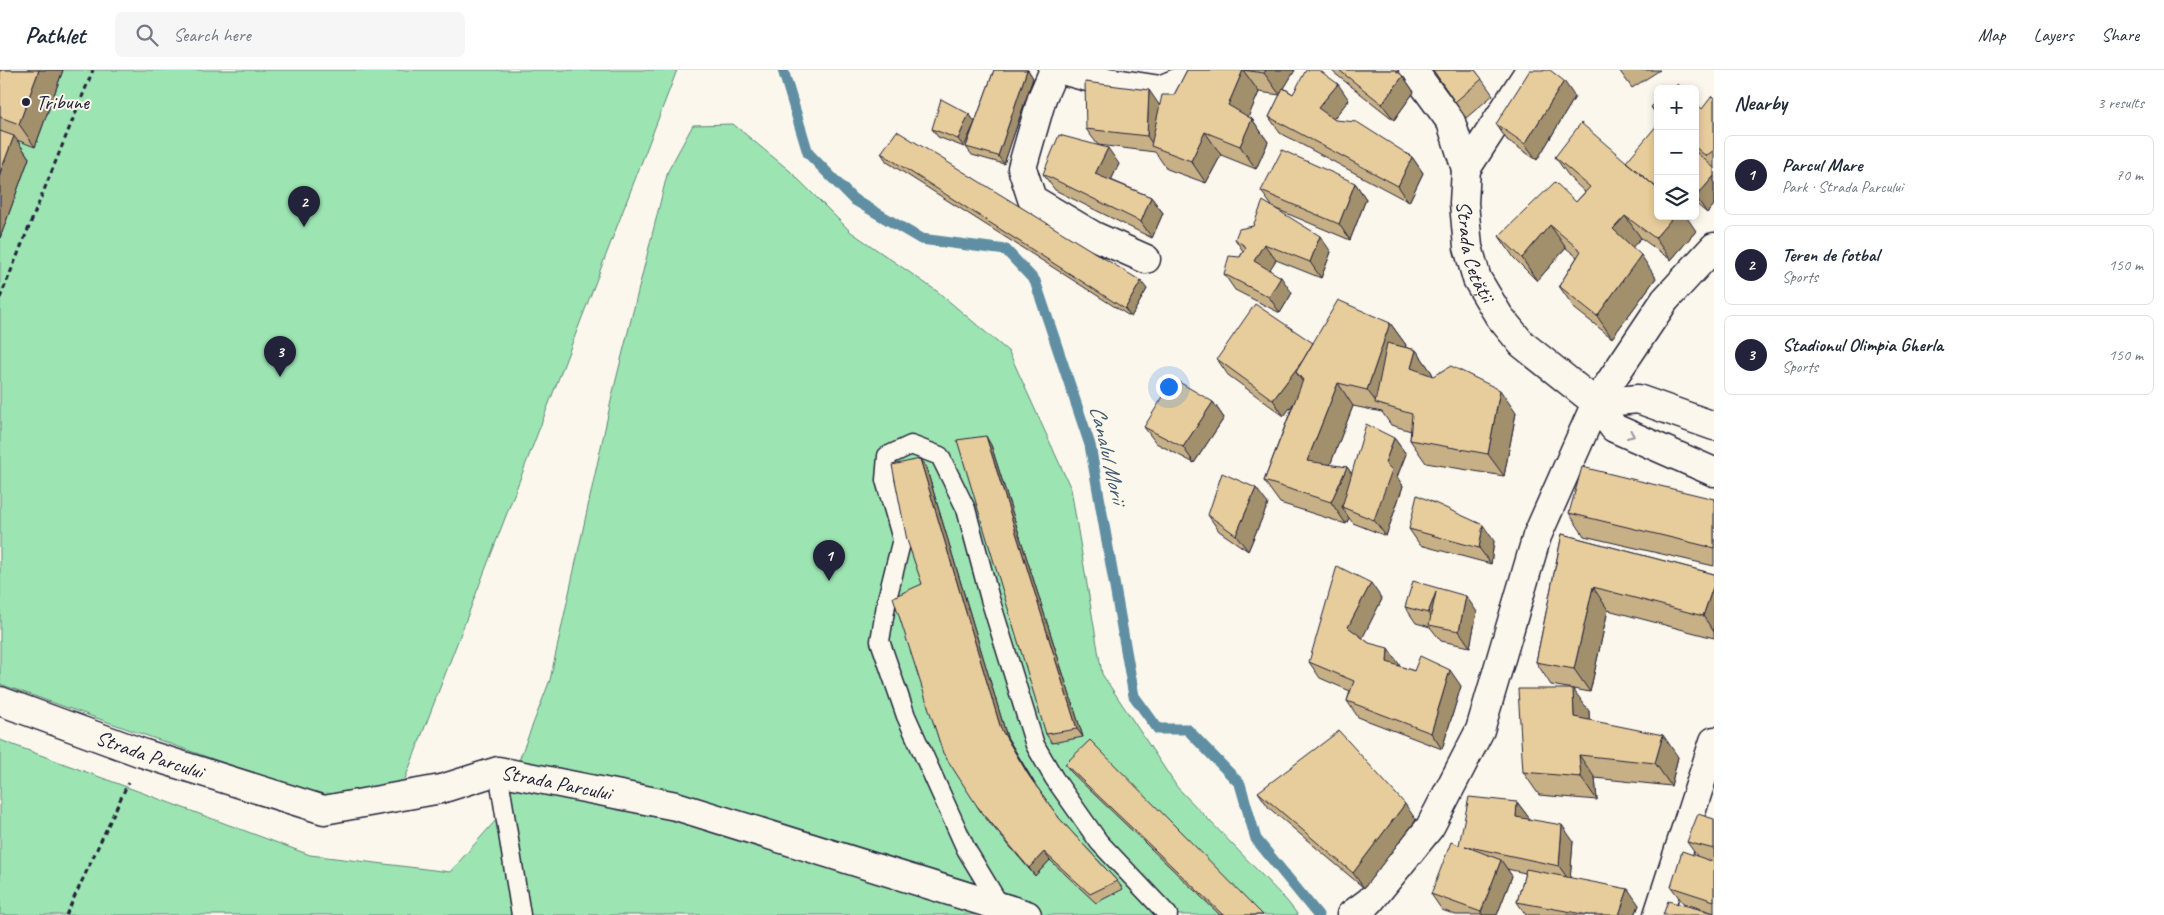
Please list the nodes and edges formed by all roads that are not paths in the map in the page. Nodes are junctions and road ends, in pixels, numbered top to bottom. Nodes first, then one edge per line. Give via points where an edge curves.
1 (1054, 70) edge
2 (1062, 70) edge
3 (1200, 70) edge
4 (1413, 70) edge
5 (1530, 70) edge
6 (1466, 170) junction
7 (1710, 257) edge
8 (1146, 259) dead end
9 (1596, 403) junction
10 (1714, 426) edge
11 (1714, 472) edge
12 (0, 701) edge
13 (1714, 741) edge
14 (498, 771) junction
15 (1360, 908) edge
16 (1014, 912) edge
17 (521, 915) edge
18 (1168, 915) edge
19 (1658, 915) edge

1 - 8 street via 1042,98 1022,168 1032,199 1094,236
2 - 3 street via 1102,81 1160,90
4 - 6 street via 1451,122
5 - 6 street, Strada Cetății
6 - 9 street, Strada Cetății via 1464,212 1468,247 1477,279 1499,316 1522,344
7 - 9 street via 1665,300
9 - 10 street via 1638,399
9 -> 11 street, Strada Cetății via 1614,428
9 - 15 street via 1537,536 1480,730 1430,827
12 - 14 street, Strada Parcului via 142,753 324,810 441,789
13 - 19 street
14 - 16 street, Strada Parcului via 676,806
14 - 17 lane
16 - 18 lane via 966,849 906,716 880,641 902,539 885,480 887,456 911,444 940,456 966,509 1035,745 1099,842

